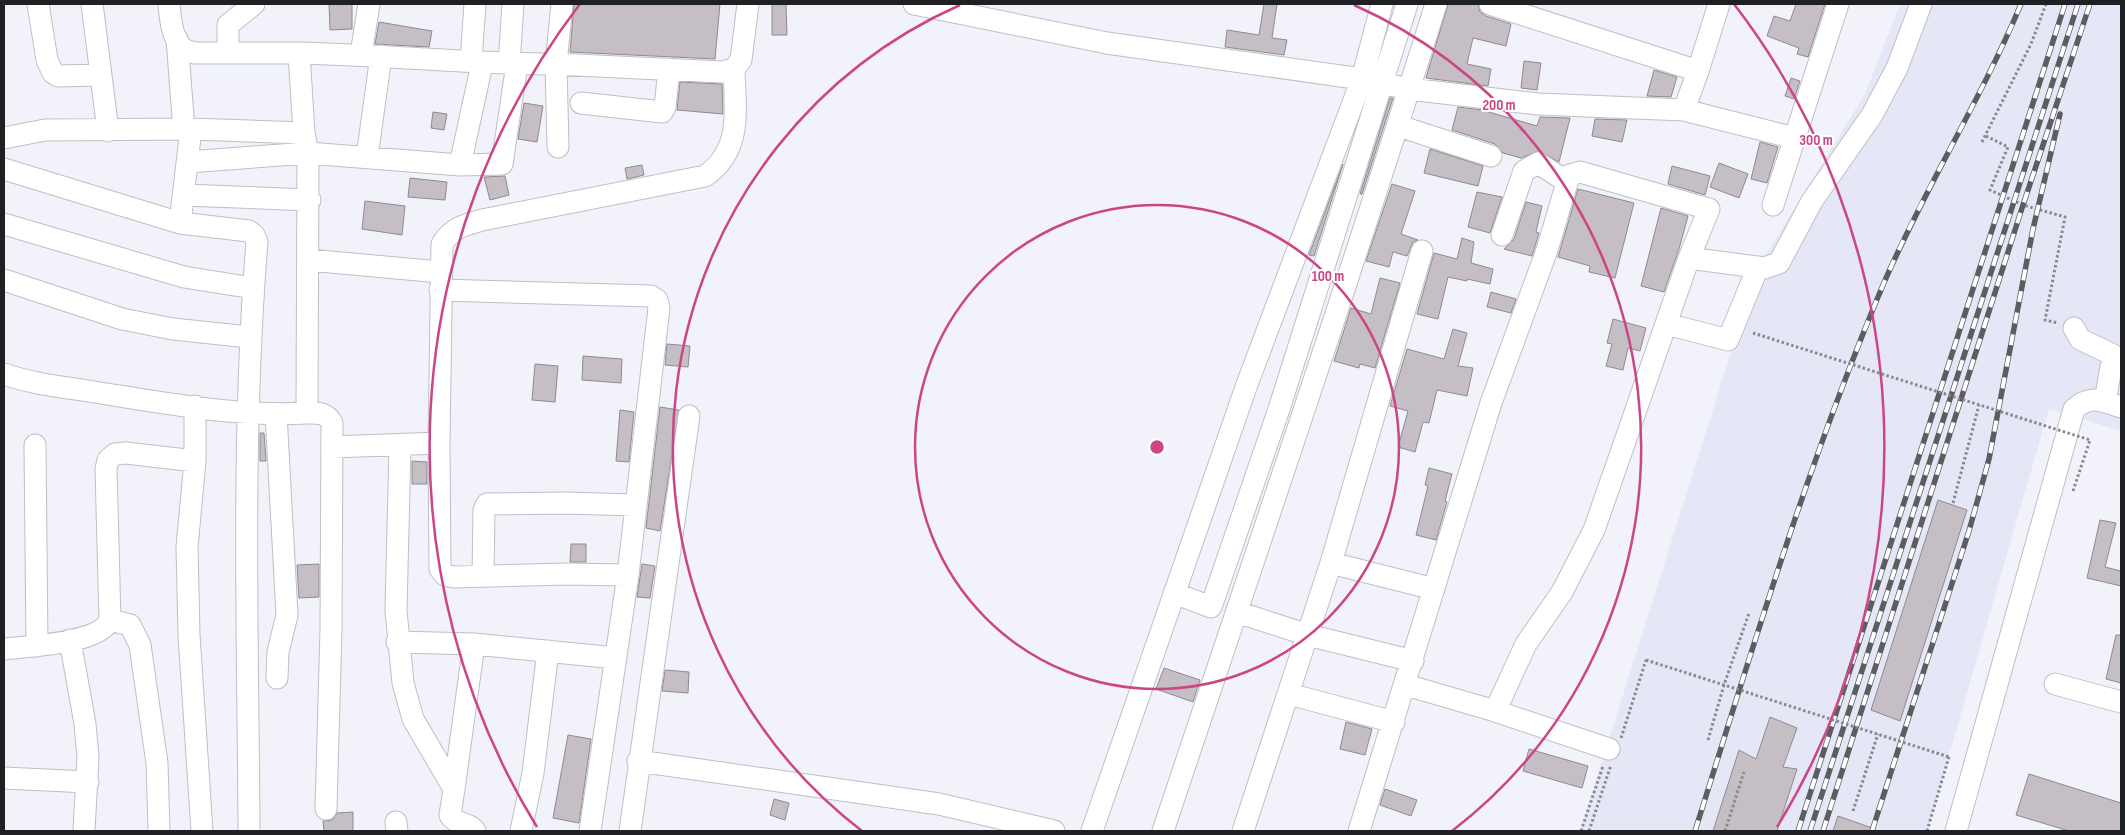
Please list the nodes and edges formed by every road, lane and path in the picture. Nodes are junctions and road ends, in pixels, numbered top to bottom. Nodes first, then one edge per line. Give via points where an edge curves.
1 (38, 4) edge
2 (92, 4) edge
3 (169, 4) edge
4 (254, 4) edge
5 (369, 4) edge
6 (475, 4) edge
7 (513, 4) edge
8 (562, 4) edge
9 (748, 4) edge
10 (914, 4) edge
11 (1382, 4) edge
12 (1407, 4) edge
13 (1436, 4) edge
14 (1490, 4) edge
15 (1719, 4) edge
16 (1838, 4) edge
17 (1921, 4) edge
18 (2046, 4) edge
19 (177, 39) junction
20 (228, 53) junction
21 (299, 53) junction
22 (371, 55) junction
23 (476, 62) junction
24 (513, 64) junction
25 (556, 64) junction
26 (669, 69) junction
27 (734, 69) junction
28 (1698, 71) junction
29 (101, 75) junction
30 (1371, 81) junction
31 (1409, 89) junction
32 (581, 103) dead end
33 (1684, 110) junction
34 (1399, 126) junction
35 (188, 130) junction
36 (108, 131) junction
37 (1986, 136) junction
38 (4, 138) edge
39 (1794, 138) junction
40 (1982, 142) dead end
41 (306, 143) junction
42 (558, 147) dead end
43 (1492, 156) dead end
44 (367, 157) junction
45 (188, 162) junction
46 (460, 165) junction
47 (4, 170) edge
48 (1569, 176) junction
49 (184, 195) junction
50 (310, 200) junction
51 (1772, 205) dead end
52 (180, 222) junction
53 (4, 224) edge
54 (1502, 235) dead end
55 (1422, 251) dead end
56 (1689, 258) junction
57 (309, 260) junction
58 (1758, 267) junction
59 (4, 280) edge
60 (440, 281) junction
61 (253, 288) junction
62 (1667, 324) junction
63 (2074, 328) joint
64 (1753, 333) dead end
65 (249, 337) junction
66 (4, 374) edge
67 (2113, 405) edge
68 (195, 406) junction
69 (1979, 406) junction
70 (246, 413) junction
71 (307, 413) junction
72 (276, 414) junction
73 (688, 416) dead end
74 (439, 443) junction
75 (35, 445) dead end
76 (400, 445) junction
77 (332, 448) junction
78 (195, 461) junction
79 (2073, 491) dead end
80 (1952, 503) dead end
81 (635, 505) junction
82 (1331, 563) junction
83 (628, 575) junction
84 (483, 576) junction
85 (1434, 589) junction
86 (1174, 593) junction
87 (1211, 607) junction
88 (1749, 613) dead end
89 (1236, 614) junction
90 (110, 620) junction
91 (1308, 635) junction
92 (70, 640) junction
93 (398, 642) junction
94 (474, 644) junction
95 (37, 646) junction
96 (4, 649) edge
97 (548, 652) junction
98 (616, 658) junction
99 (1646, 660) dead end
100 (1413, 661) junction
101 (277, 678) dead end
102 (2055, 684) dead end
103 (1406, 685) junction
104 (1724, 685) junction
105 (1289, 694) junction
106 (2121, 702) edge
107 (1492, 710) junction
108 (1394, 722) junction
109 (1878, 734) junction
110 (1708, 740) dead end
111 (1608, 749) joint
112 (638, 761) junction
113 (1744, 772) dead end
114 (4, 778) edge
115 (88, 782) junction
116 (454, 789) junction
117 (326, 809) dead end
118 (1853, 811) dead end
119 (84, 831) edge
120 (159, 831) edge
121 (202, 831) edge
122 (249, 831) edge
123 (475, 831) edge
124 (520, 831) edge
125 (590, 831) edge
126 (630, 831) edge
127 (1054, 831) edge
128 (1092, 831) edge
129 (1163, 831) edge
130 (1243, 831) edge
131 (1359, 831) edge
132 (1581, 831) edge
133 (1725, 831) edge
134 (1927, 831) edge
135 (1956, 831) edge

1 - 29 street via 47,60 53,73 58,76
2 - 29 street
3 - 19 street via 170,20
4 - 20 street via 228,25
5 - 22 street
6 - 23 street
7 - 24 street
8 - 25 street
9 - 27 street via 744,51
10 - 30 street via 1107,43
11 - 30 street
12 - 30 street
13 - 31 street
14 - 28 street
15 - 28 street
16 - 39 street
17 - 58 street via 1897,68 1872,115 1812,201 1778,263 1771,267
18 - 37 path via 2031,44
19 - 20 street via 183,49 195,53
19 - 35 street
20 - 21 street
21 - 22 street
21 - 41 street
22 - 23 street
22 - 44 street
23 - 24 street
23 - 46 street
24 - 25 street
24 - 46 street via 502,164
25 - 26 street
25 - 42 street
26 - 27 street via 722,72
26 - 32 street via 662,112
27 - 60 street via 736,124 730,146 719,167 705,176 462,226 448,233 442,244
28 - 33 street
29 - 36 street
30 - 31 street
30 - 86 street via 1252,370
30 - 87 street via 1279,409
31 - 33 street via 1538,104
31 - 34 street
33 - 39 street
34 - 43 street
34 - 89 street
35 - 36 street
35 - 41 street
35 - 45 street
36 - 38 street via 45,130
37 - 40 path
37 - 63 path via 2008,147 1990,190 2023,205 2065,217 2045,320
39 - 51 street
41 - 44 street
41 - 45 street
41 - 50 street
44 - 46 street
45 - 49 street
47 - 52 street
48 - 54 street via 1562,178 1538,163 1524,171
48 - 56 street via 1580,172 1709,210
48 - 85 street via 1547,250 1491,403
49 - 50 street
49 - 52 street
50 - 57 street
52 - 61 street via 249,231 254,235 257,242
53 - 61 street via 184,277
55 - 82 street
56 - 58 street
56 - 62 street
57 - 60 street
57 - 71 street
58 - 62 street via 1728,340
59 - 65 street via 122,319 173,329
60 - 74 street
60 - 81 street via 651,296 657,300 659,308 650,403
61 - 65 street
62 - 107 street via 1594,530 1562,592 1530,638 1497,707
63 - 67 street via 2080,339 2113,355
64 - 69 path, bridge
65 - 70 street
66 - 68 street via 40,383
67 - 135 street via 2095,399 2084,401 2074,409
68 - 70 street
68 - 78 street
69 - 79 path, bridge via 2090,440
69 - 80 path
70 - 72 street
70 - 122 street
71 - 72 street
71 - 77 street via 329,416
72 - 101 street via 287,615 278,652
73 - 112 street
74 - 76 street
74 - 84 street via 440,569 444,575 454,577
75 - 95 street
76 - 77 street
76 - 93 street
77 - 117 street
78 - 90 street via 126,452 115,454 108,460
78 - 121 street via 187,547 189,635
81 - 83 street
81 - 84 street via 487,504 484,510
82 - 85 street
82 - 91 street
83 - 84 street
83 - 98 street
85 - 100 street
86 - 87 street
86 - 128 street
87 - 89 street
88 - 104 path
89 - 91 street
89 - 129 street
90 - 92 street via 99,633
90 - 120 street via 130,625 140,644 157,763
91 - 100 street
91 - 105 street
92 - 95 street
92 - 115 street via 85,724
93 - 94 street
93 - 116 street via 403,682 413,719
94 - 97 street
94 - 116 street
95 - 96 street
97 - 98 street
97 - 124 street via 533,773
98 - 125 street
99 - 104 path, bridge
100 - 103 street
102 - 106 street
103 - 107 street
103 - 108 street
104 - 109 path, bridge
104 - 110 path
105 - 108 street
105 - 130 street
107 - 111 street
108 - 131 street
109 - 118 path
109 - 134 path, bridge via 1949,756
111 - 132 path
112 - 126 street
112 - 127 street via 939,804
113 - 133 path
114 - 115 street
115 - 119 street
116 - 123 street via 450,815 456,822 470,825

